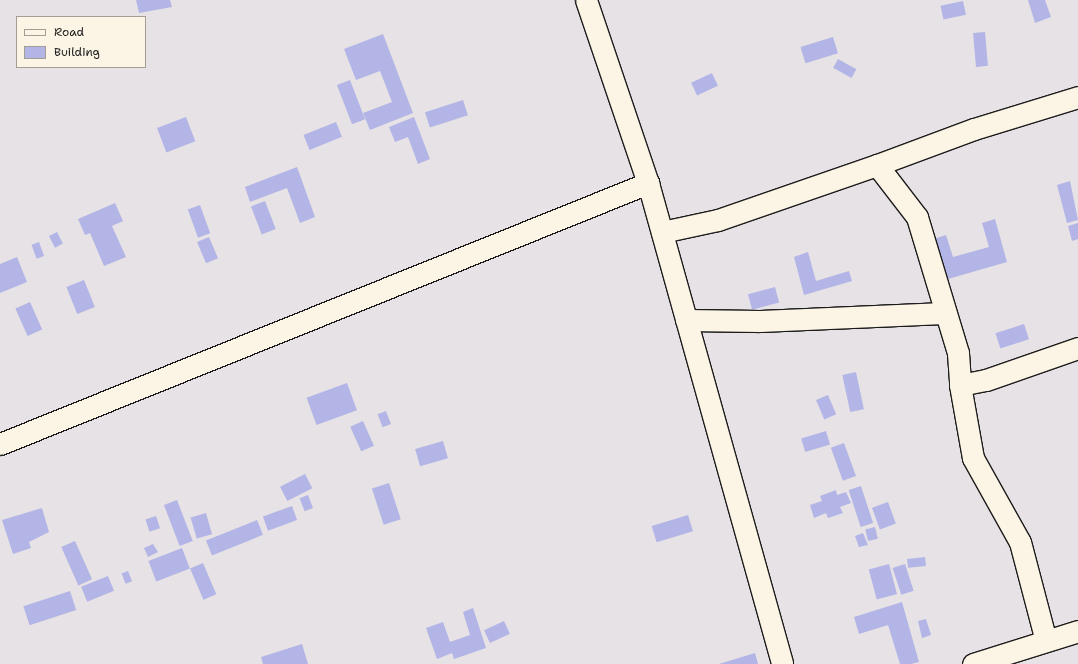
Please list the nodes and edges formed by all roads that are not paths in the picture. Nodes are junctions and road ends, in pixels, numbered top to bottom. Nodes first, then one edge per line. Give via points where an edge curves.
1 (586, 0) edge
2 (1078, 97) edge
3 (877, 166) junction
4 (648, 183) junction
5 (662, 232) junction
6 (944, 313) junction
7 (686, 320) junction
8 (1078, 348) edge
9 (960, 385) junction
10 (0, 444) edge
11 (1078, 631) edge
12 (1046, 641) junction
13 (782, 664) edge
14 (973, 664) edge

1 - 4 street
2 - 3 street via 974,129
3 - 5 street via 718,220
3 - 6 street via 918,217
4 - 5 street
4 - 10 street
5 - 7 street
6 - 7 street via 759,321
6 - 9 street via 958,353
7 - 13 street
8 - 9 street via 993,378
9 - 12 street via 973,458 1020,542
11 - 12 street
12 - 14 street

